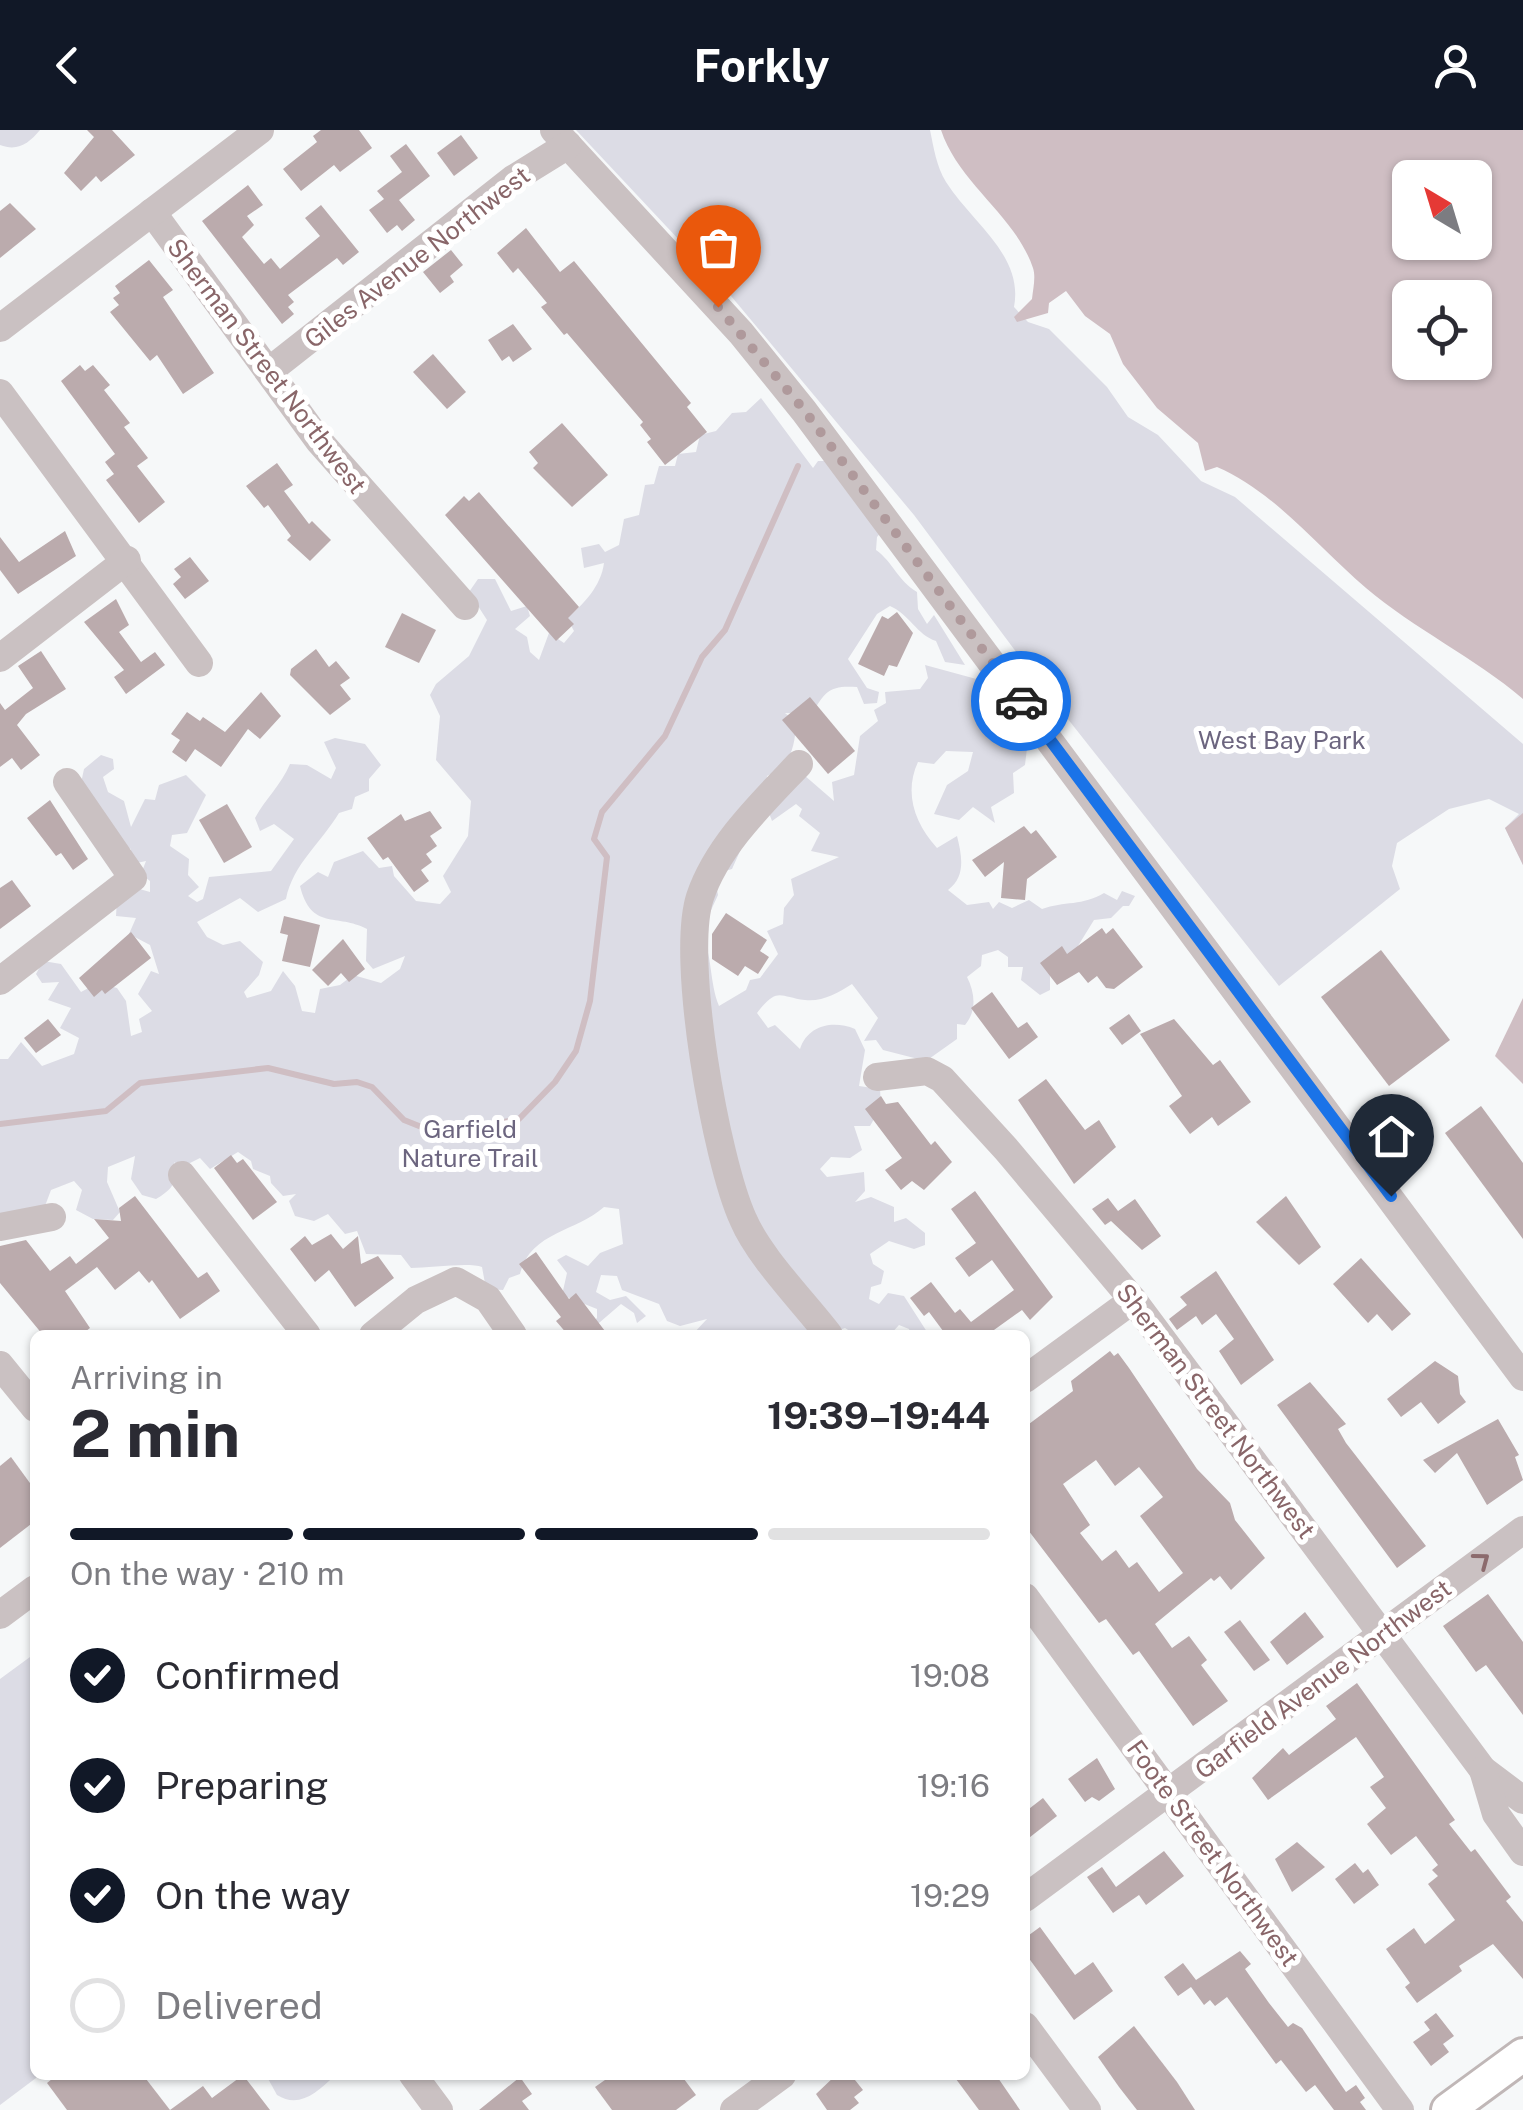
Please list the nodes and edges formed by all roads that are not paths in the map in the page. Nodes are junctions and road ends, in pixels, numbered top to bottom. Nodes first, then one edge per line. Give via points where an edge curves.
1 (260, 130) edge
2 (561, 138) edge
3 (152, 212) junction
4 (0, 328) edge
5 (269, 372) junction
6 (0, 393) edge
7 (127, 560) junction
8 (465, 606) dead end
9 (0, 658) edge
10 (199, 663) dead end
11 (799, 764) dead end
12 (67, 782) dead end
13 (0, 981) edge
14 (876, 1078) dead end
15 (182, 1175) dead end
16 (52, 1217) dead end
17 (0, 1227) edge
18 (1133, 1300) junction
19 (303, 1330) edge
20 (379, 1330) edge
21 (510, 1330) edge
22 (825, 1330) edge
23 (0, 1364) edge
24 (1030, 1375) edge
25 (1523, 1377) edge
26 (30, 1402) edge
27 (1523, 1530) edge
28 (30, 1593) edge
29 (1030, 1604) edge
30 (0, 1615) edge
31 (1384, 1633) junction
32 (1483, 1770) junction
33 (1170, 1792) junction
34 (1523, 1800) edge
35 (1523, 1852) edge
36 (1030, 1894) edge
37 (1030, 2033) edge
38 (1523, 2055) edge
39 (418, 2080) edge
40 (775, 2080) edge
41 (749, 2098) edge
42 (439, 2110) edge
43 (1087, 2110) edge
44 (1400, 2110) edge
45 (1448, 2110) edge

1 - 3 street
2 - 5 street, Giles Avenue Northwest
2 - 25 street via 804,410
3 - 4 street
3 - 5 street, Sherman Street Northwest
5 - 8 street, Sherman Street Northwest via 359,492
6 - 7 street
7 - 9 street
7 - 10 street
11 - 22 street via 722,854 700,897 697,977 714,1122 744,1223
12 - 13 street via 134,878
14 - 18 street, Sherman Street Northwest via 927,1071 942,1079
15 - 19 street
16 - 17 street
18 - 24 street
18 - 31 street, Sherman Street Northwest
20 - 21 street via 456,1281 488,1299
23 - 26 street
31 -> 27 street, Garfield Avenue Northwest
28 - 30 street
29 - 33 street, Foote Street Northwest
31 - 32 street, Sherman Street Northwest
31 - 33 street, Garfield Avenue Northwest
32 - 34 street, Sherman Street Northwest
32 - 35 street via 1496,1814
33 - 36 street, Garfield Avenue Northwest
33 - 44 street, Foote Street Northwest
37 - 43 street
38 - 45 main road
39 - 42 street
40 - 41 street

